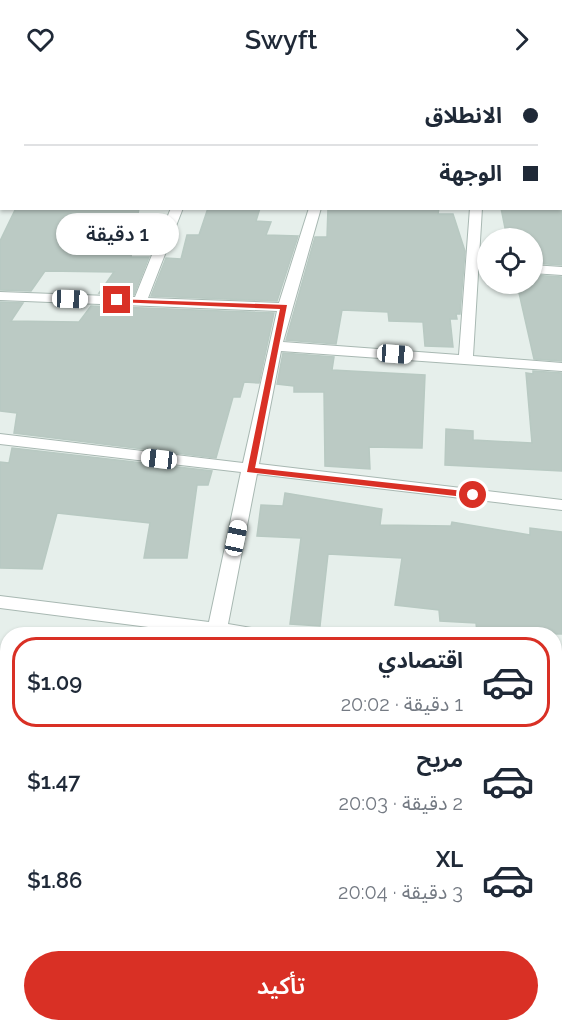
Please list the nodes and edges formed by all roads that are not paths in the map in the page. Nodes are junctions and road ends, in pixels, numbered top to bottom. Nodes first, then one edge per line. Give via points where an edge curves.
1 (176, 210) edge
2 (314, 210) edge
3 (476, 210) edge
4 (478, 228) edge
5 (543, 270) edge
6 (562, 271) edge
7 (477, 291) edge
8 (0, 296) edge
9 (140, 301) junction
10 (284, 307) junction
11 (277, 346) junction
12 (466, 359) junction
13 (562, 367) edge
14 (0, 439) edge
15 (250, 470) junction
16 (562, 505) edge
17 (0, 602) edge
18 (181, 627) edge
19 (218, 627) edge

1 - 9 street
2 - 10 street
3 - 4 street
5 - 6 street
7 - 12 street
8 - 9 street
9 - 10 street
10 - 11 street
11 - 12 street
11 - 15 street
12 - 13 street
14 - 15 street
15 - 16 street
15 - 19 street
17 - 18 street

